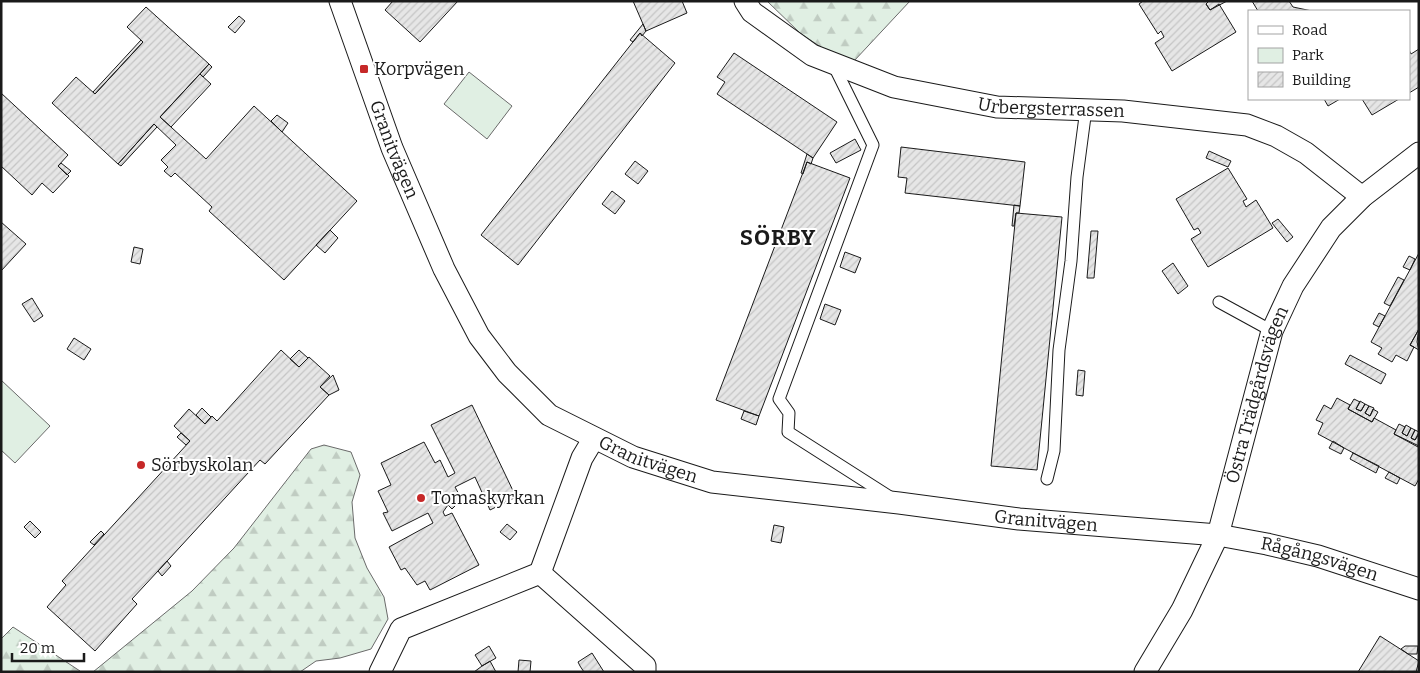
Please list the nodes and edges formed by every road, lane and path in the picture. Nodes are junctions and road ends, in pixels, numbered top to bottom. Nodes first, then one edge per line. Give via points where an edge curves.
1 (340, 1) edge
2 (745, 1) edge
3 (833, 64) junction
4 (1086, 110) junction
5 (1419, 153) edge
6 (1362, 197) junction
7 (1219, 302) dead end
8 (1272, 332) junction
9 (594, 438) junction
10 (1047, 479) dead end
11 (899, 503) junction
12 (1218, 535) junction
13 (540, 573) junction
14 (1419, 589) edge
15 (380, 672) edge
16 (645, 672) edge
17 (1145, 672) edge

1 - 9 street, Granitvägen via 392,148 444,269 479,336 507,374 549,415
2 - 3 street, Urbergsterrassen via 752,12 812,55
3 - 4 street, Urbergsterrassen via 894,87 997,107
3 - 11 lane via 873,145 779,398 789,413 788,432
4 - 6 street, Urbergsterrassen via 1186,116 1247,125 1306,153
4 - 10 lane via 1059,350 1054,451
5 - 6 street, Östra Trädgårdsvägen
6 - 8 street, Östra Trädgårdsvägen via 1331,228 1293,286
7 - 8 lane
8 - 12 street, Östra Trädgårdsvägen
9 - 11 street, Granitvägen via 634,456 712,482
9 - 13 street via 582,458
11 - 12 street, Granitvägen via 1019,519
12 - 14 street, Rågångsvägen via 1318,556
12 - 17 street, Östra Trädgårdsvägen via 1182,610
13 - 15 street via 401,630
13 - 16 street via 646,666

